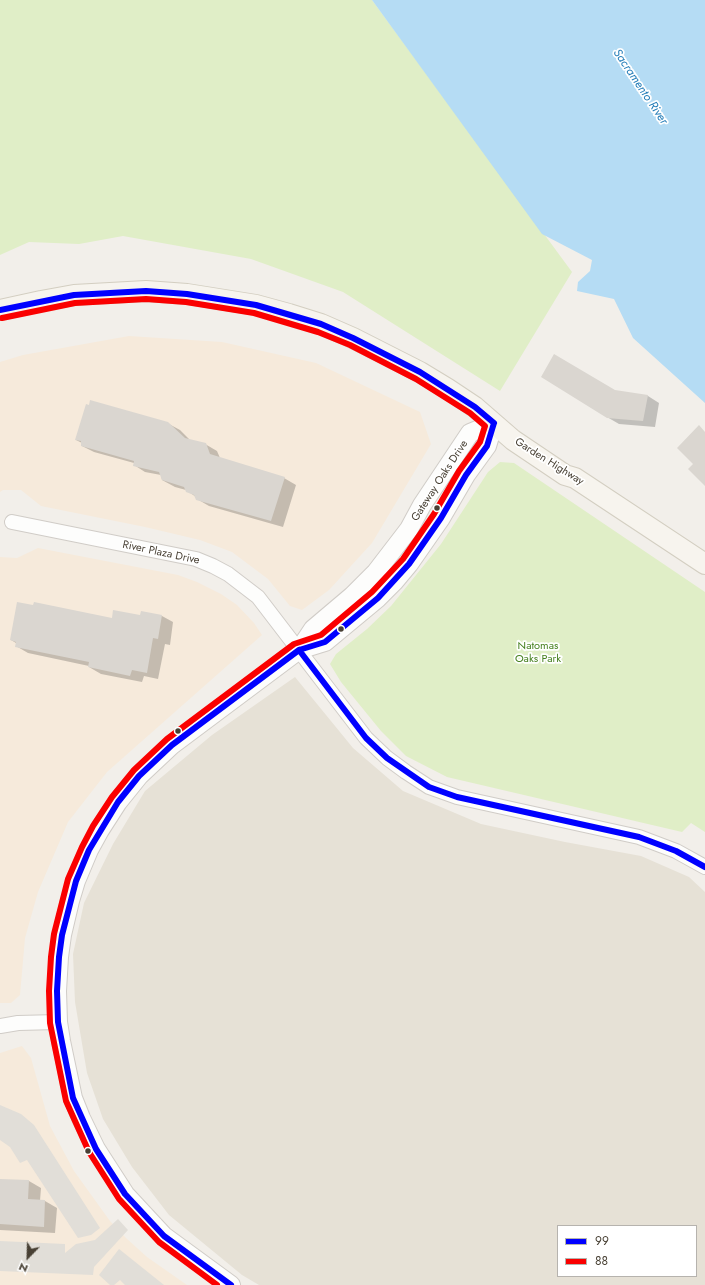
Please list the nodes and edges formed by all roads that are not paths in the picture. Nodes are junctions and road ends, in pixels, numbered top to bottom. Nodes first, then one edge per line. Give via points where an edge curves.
1 (0, 310) edge
2 (494, 423) junction
3 (12, 522) dead end
4 (705, 564) edge
5 (299, 650) junction
6 (705, 867) edge
7 (58, 1022) junction
8 (0, 1026) edge
9 (231, 1285) edge

1 - 2 main road, Garden Highway via 74,295 146,291 186,294 256,305 321,324 353,338 420,372 475,407
2 - 4 main road, Garden Highway via 512,440 565,475 575,478
2 - 5 street, Gateway Oaks Drive via 487,446 441,518 394,582 325,642
3 - 5 street, River Plaza Drive via 196,559 213,566 258,596
5 - 6 street, River Plaza Drive via 366,738 387,758 429,787 457,797 639,837 676,851
5 - 7 street, Gateway Oaks Drive via 172,745 139,776 118,802 89,850 76,881 67,913 59,957
7 - 8 street
7 - 9 street, Gateway Oaks Drive via 73,1098 96,1149 112,1176 164,1236

